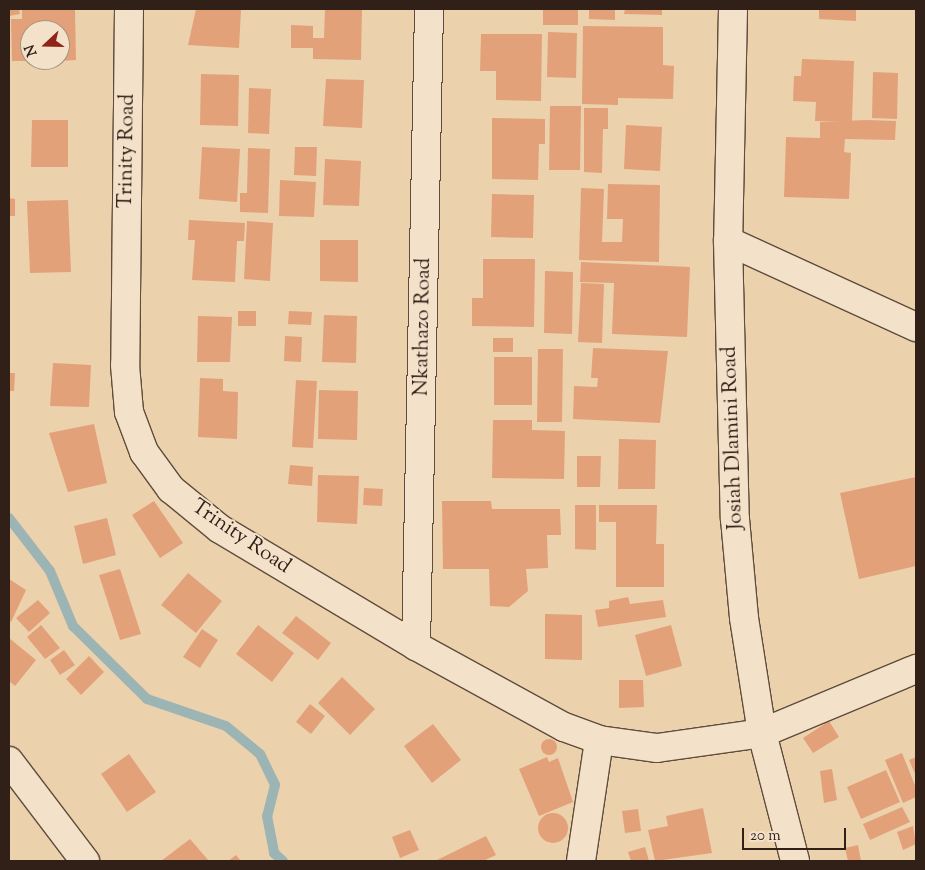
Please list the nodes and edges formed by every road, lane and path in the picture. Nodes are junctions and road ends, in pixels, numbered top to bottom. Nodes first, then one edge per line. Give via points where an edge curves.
1 (128, 9) edge
2 (429, 9) edge
3 (733, 9) edge
4 (728, 242) junction
5 (916, 327) edge
6 (416, 646) junction
7 (916, 669) edge
8 (762, 733) junction
9 (599, 740) junction
10 (9, 761) edge
11 (85, 861) edge
12 (581, 861) edge
13 (795, 861) edge

1 - 6 street, Trinity Road via 125,365 129,412 144,452 171,489 220,528
2 - 6 street, Nkathazo Road
3 - 4 street, Josiah Dlamini Road
4 - 5 street
4 - 8 street, Josiah Dlamini Road via 735,519 744,618
6 - 9 street, Trinity Road via 564,727
7 - 8 street, Trinity Road
8 - 9 street, Trinity Road via 658,748
8 - 13 street, Josiah Dlamini Road
9 - 12 street
10 - 11 street

